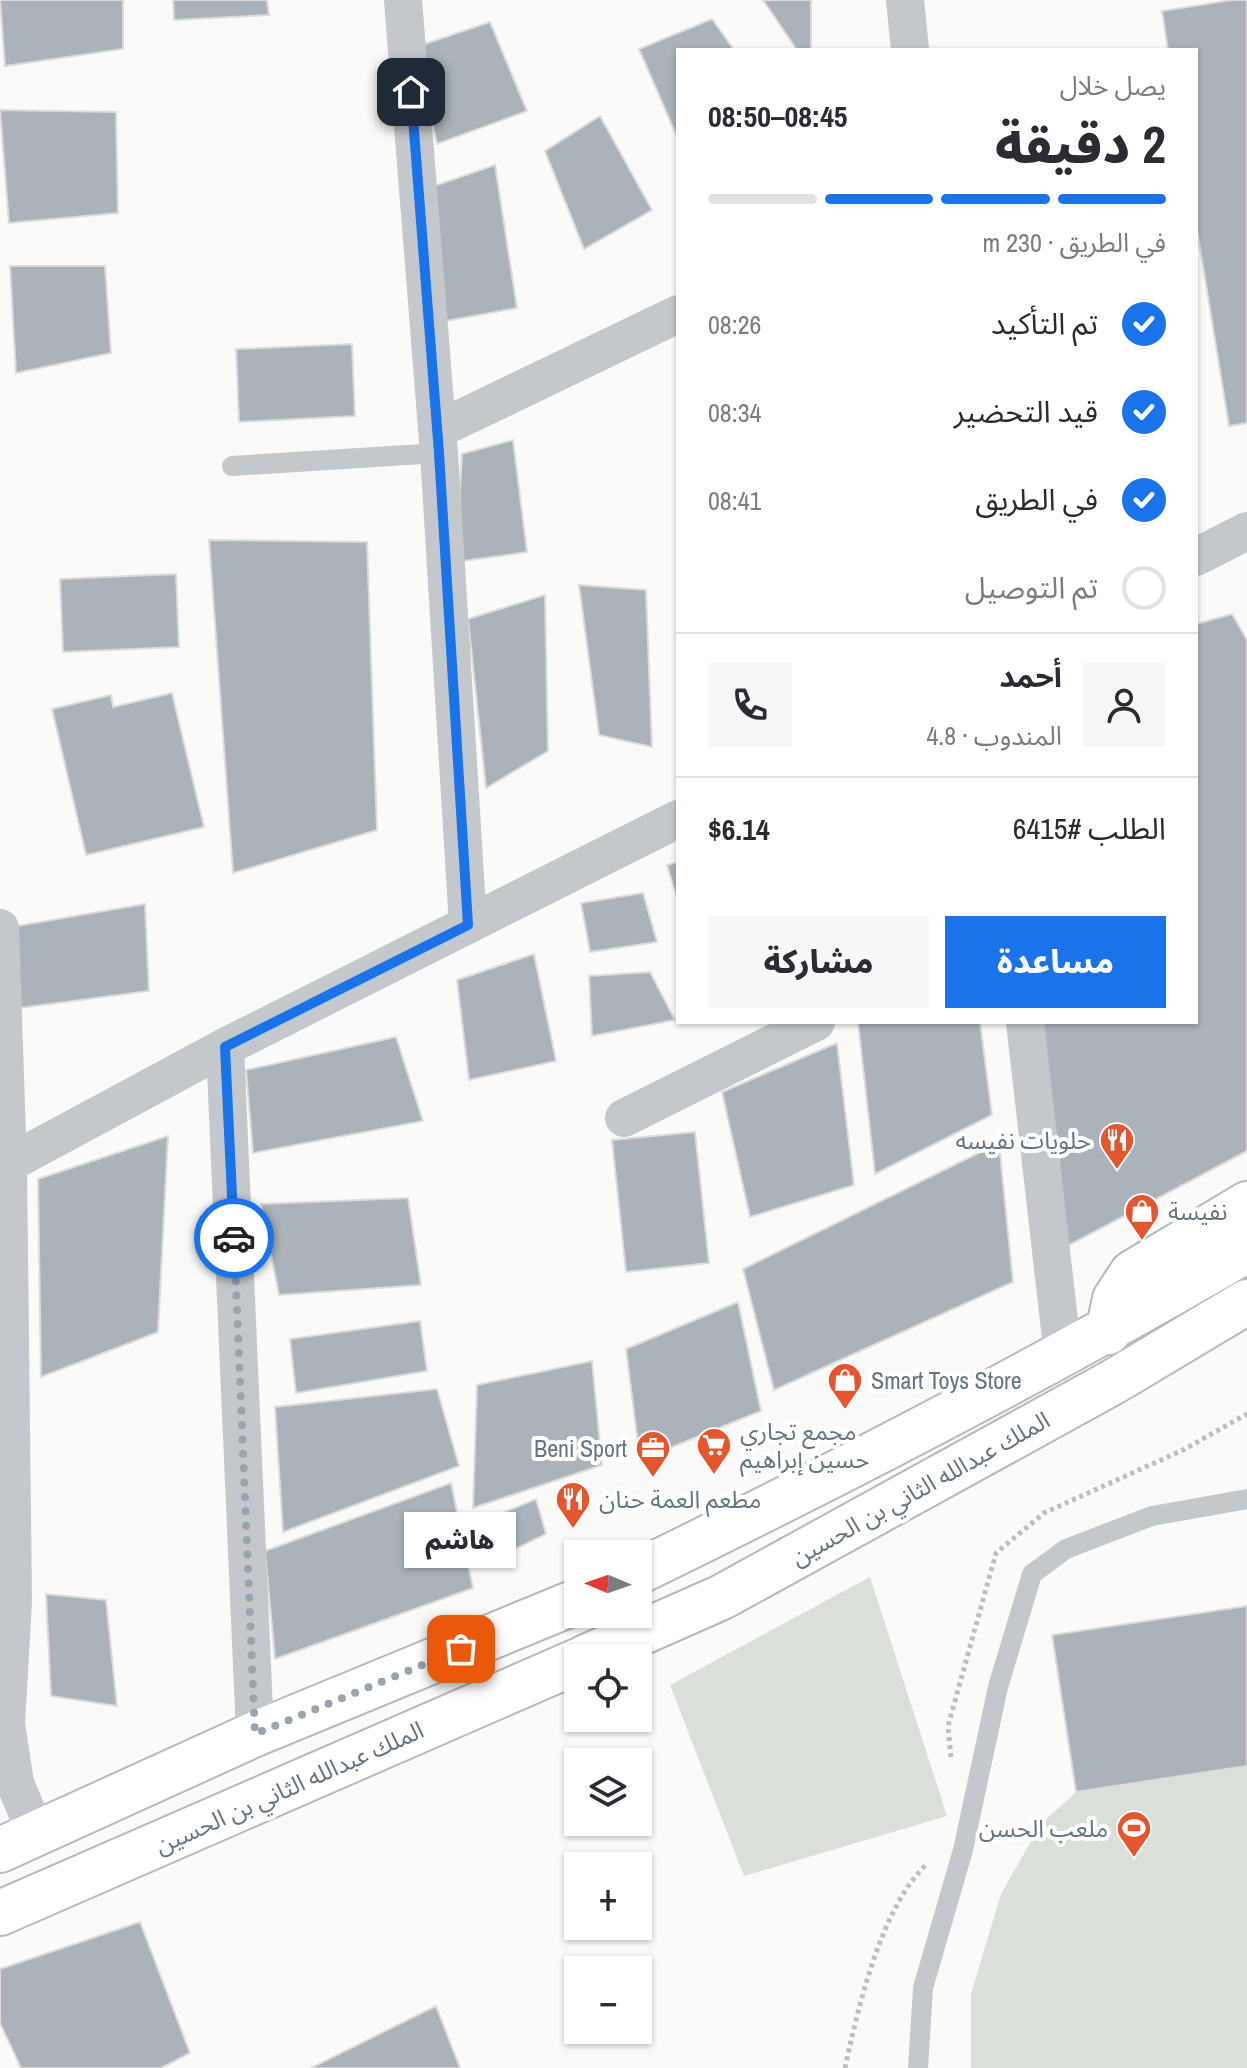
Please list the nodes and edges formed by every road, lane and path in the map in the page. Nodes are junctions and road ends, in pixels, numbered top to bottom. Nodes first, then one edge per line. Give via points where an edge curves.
1 (403, 0) edge
2 (905, 0) edge
3 (910, 48) edge
4 (676, 315) edge
5 (438, 441) junction
6 (232, 466) dead end
7 (1247, 531) edge
8 (1198, 556) edge
9 (676, 820) edge
10 (468, 925) junction
11 (0, 928) edge
12 (812, 1024) edge
13 (1025, 1024) edge
14 (225, 1047) junction
15 (624, 1118) dead end
16 (4, 1167) edge
17 (1247, 1204) edge
18 (1247, 1250) edge
19 (1247, 1302) edge
20 (1108, 1332) junction
21 (1063, 1356) junction
22 (1247, 1499) edge
23 (652, 1565) edge
24 (7, 1601) edge
25 (564, 1607) edge
26 (616, 1644) edge
27 (564, 1667) edge
28 (255, 1734) junction
29 (42, 1833) junction
30 (0, 1850) edge
31 (0, 1913) edge
32 (918, 2068) edge

1 - 5 street
2 - 3 street
4 - 5 street
5 - 6 lane
5 - 10 street
7 - 8 street
9 - 10 street
10 - 14 street
11 - 16 street
12 - 15 street
13 - 21 street
14 - 16 street
14 - 28 street
16 - 24 street
17 - 20 main road via 1132,1273 1115,1299
18 - 20 main road, الملك عبدالله الثاني بن الحسين
19 - 26 main road, الملك عبدالله الثاني بن الحسين via 1113,1382 722,1597
20 - 21 main road, الملك عبدالله الثاني بن الحسين
21 - 23 main road, الملك عبدالله الثاني بن الحسين
22 - 32 lane via 1152,1516 1066,1549 1032,1574 998,1687 963,1850 923,1988
24 - 29 street via 6,1724 15,1783
25 - 28 main road
27 - 31 main road, الملك عبدالله الثاني بن الحسين
28 - 29 main road
29 - 30 main road

